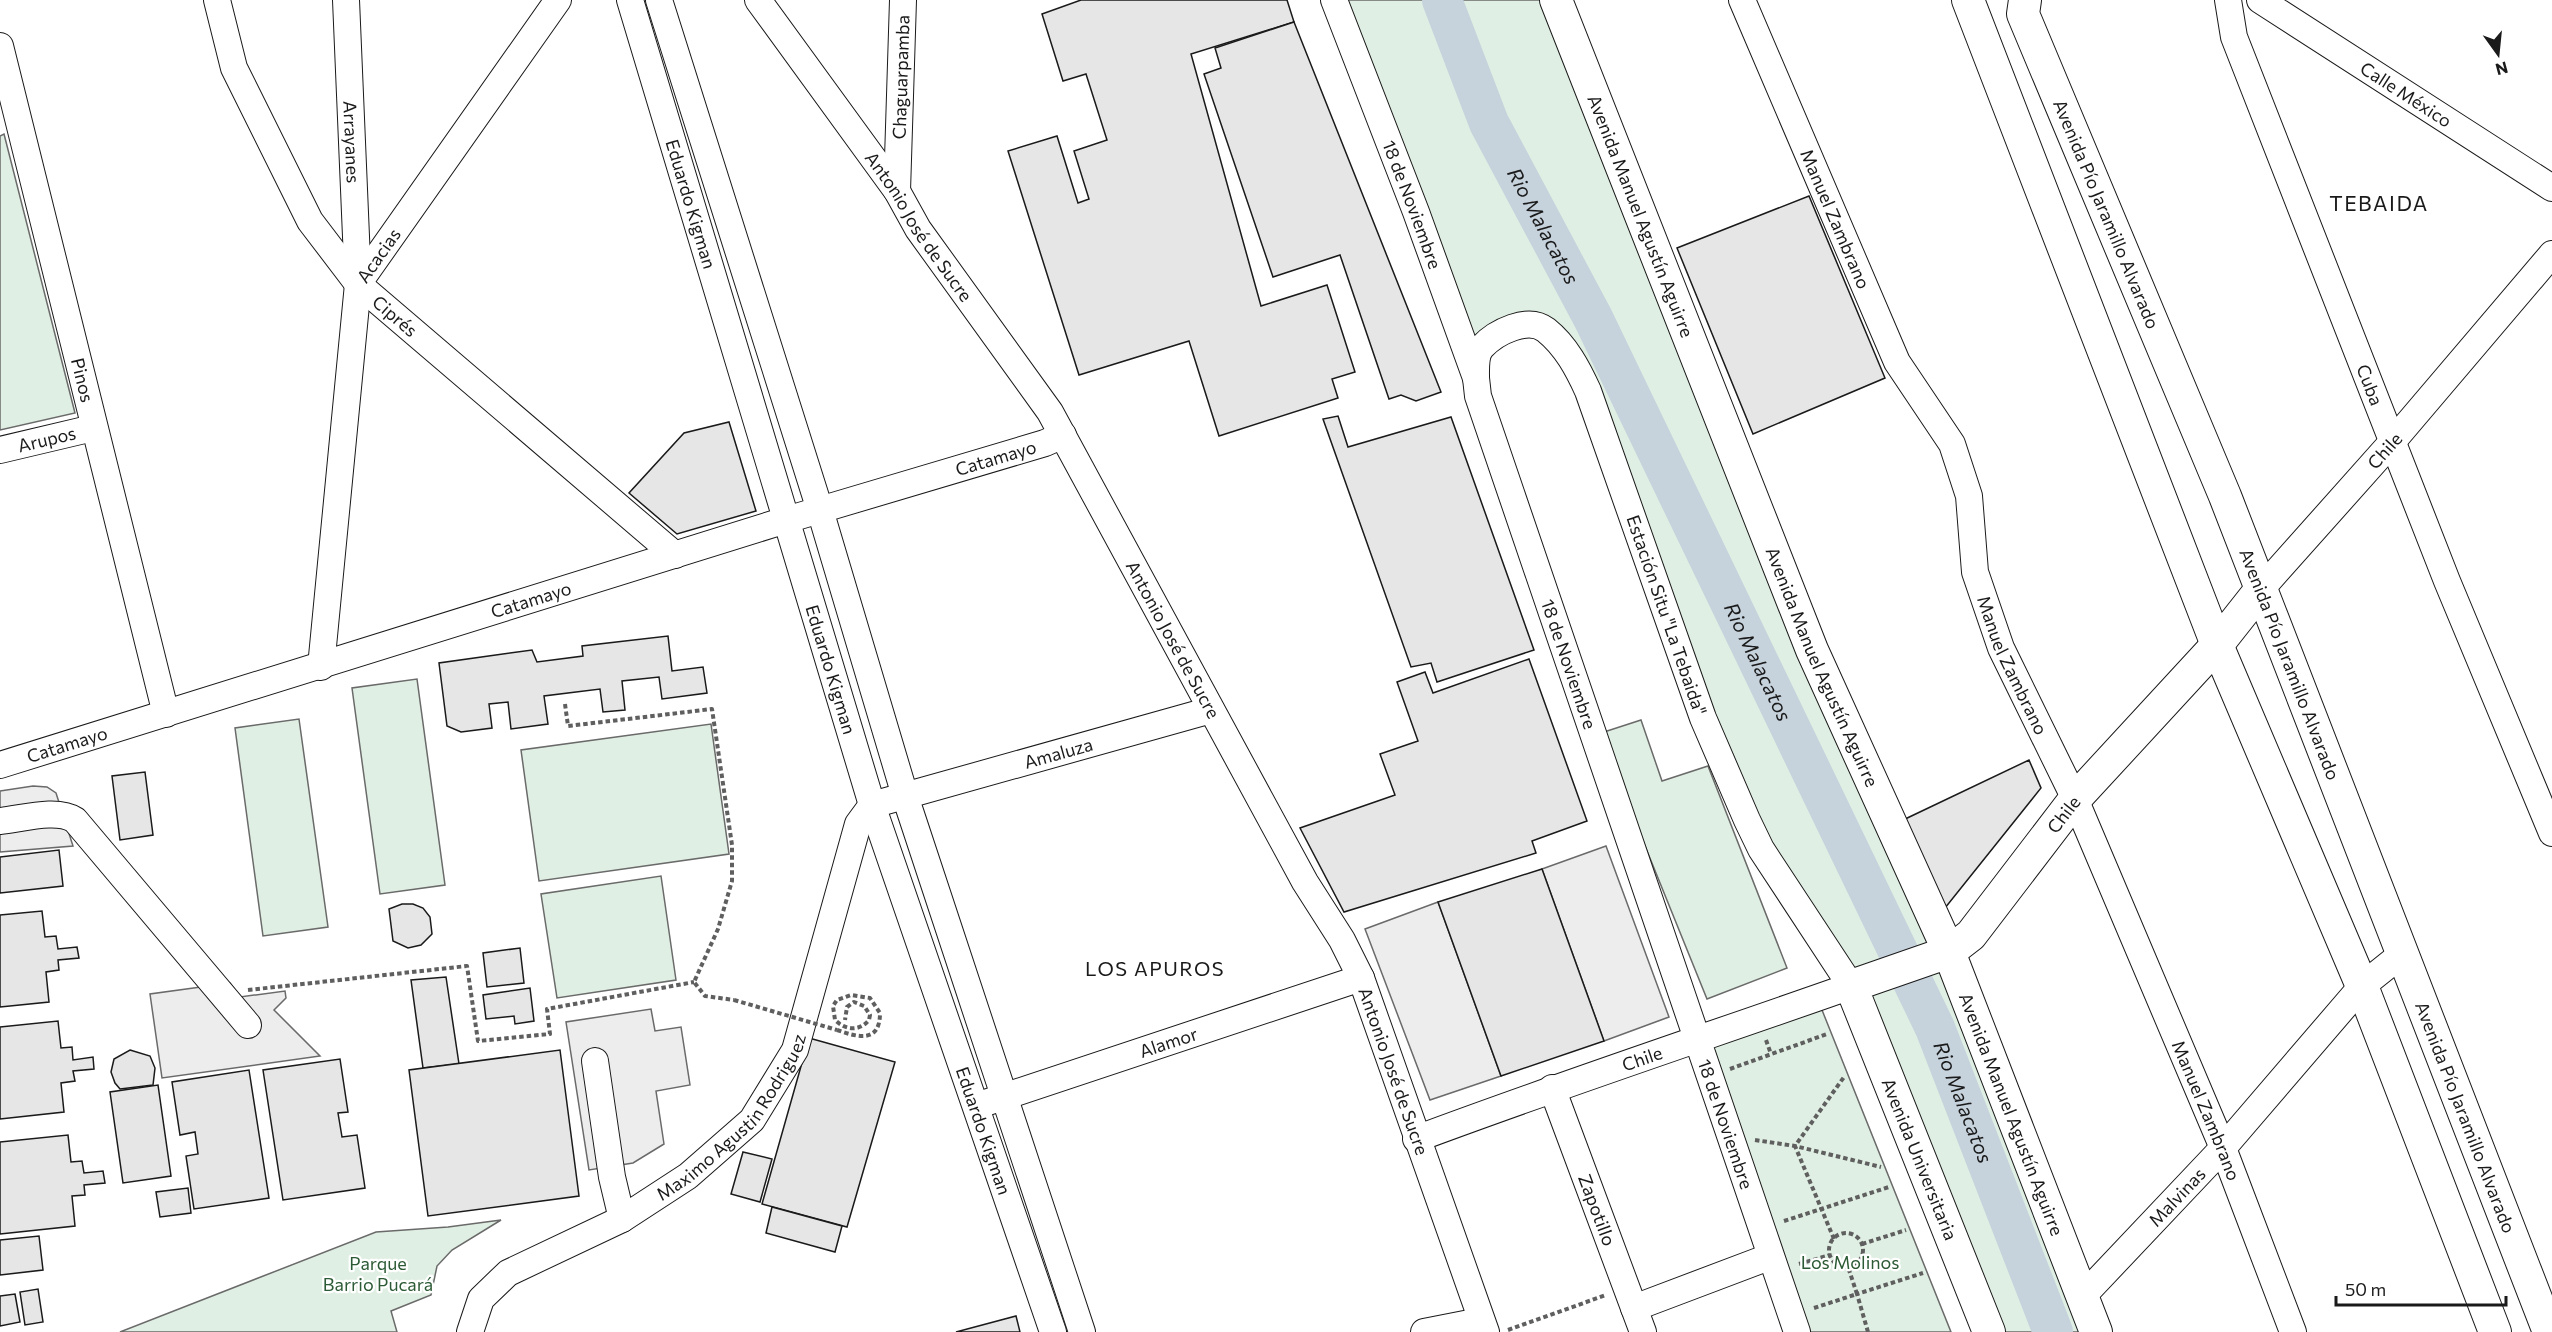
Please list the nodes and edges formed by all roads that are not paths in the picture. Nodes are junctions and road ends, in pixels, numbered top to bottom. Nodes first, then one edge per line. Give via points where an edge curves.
1 (217, 0) edge
2 (346, 0) edge
3 (558, 0) edge
4 (630, 0) edge
5 (659, 0) edge
6 (758, 0) edge
7 (903, 0) edge
8 (1334, 0) edge
9 (1556, 0) edge
10 (1742, 0) edge
11 (1968, 0) edge
12 (2025, 0) edge
13 (2228, 0) edge
14 (2260, 0) edge
15 (0, 46) edge
16 (8, 116) edge
17 (2552, 188) edge
18 (897, 191) junction
19 (2552, 254) edge
20 (358, 284) junction
21 (1476, 378) junction
22 (93, 428) junction
23 (1063, 435) junction
24 (2393, 441) junction
25 (0, 450) edge
26 (820, 510) junction
27 (786, 520) junction
28 (675, 555) junction
29 (2262, 588) junction
30 (2217, 645) junction
31 (321, 667) junction
32 (1211, 710) junction
33 (166, 714) junction
34 (0, 765) edge
35 (905, 796) junction
36 (2075, 799) junction
37 (873, 805) junction
38 (0, 821) edge
39 (2552, 833) edge
40 (1942, 954) junction
41 (2402, 954) junction
42 (1361, 978) junction
43 (1856, 984) junction
44 (2362, 986) junction
45 (248, 1025) dead end
46 (1698, 1040) junction
47 (595, 1060) dead end
48 (1552, 1088) junction
49 (1004, 1098) junction
50 (975, 1106) junction
51 (1416, 1139) junction
52 (2223, 1148) junction
53 (622, 1219) junction
54 (1769, 1257) junction
55 (1631, 1297) junction
56 (2082, 1297) junction
57 (1489, 1328) edge
58 (470, 1332) edge
59 (1053, 1332) edge
60 (1082, 1332) edge
61 (1424, 1332) edge
62 (1643, 1332) edge
63 (1797, 1332) edge
64 (1989, 1332) edge
65 (2096, 1332) edge
66 (2294, 1332) edge
67 (2495, 1332) edge
68 (2549, 1332) edge

1 - 20 street, Ciprés via 234,68 310,221
2 - 20 street, Arrayanes
3 - 20 street, Acacias
4 - 27 street, Eduardo Kigman
5 - 26 street, Eduardo Kigman
6 - 18 street, Antonio José de Sucre
7 - 18 street, Chaguarpamba
8 - 21 street, 18 de Noviembre
9 - 40 main road, Avenida Manuel Agustín Aguirre via 1812,650
10 - 36 street, Manuel Zambrano via 1897,362 1952,444 1969,496 1975,572 2001,648
11 - 30 main road
12 - 29 main road, Avenida Pío Jaramillo Alvarado via 2023,14
13 - 24 street, Cuba via 2234,37
14 - 17 street, Calle México
15 - 16 street, Pinos
16 - 22 street, Pinos
18 - 23 street, Antonio José de Sucre via 918,229
19 - 24 street, Chile
20 - 28 street, Ciprés
20 - 31 street, Acacias
21 - 43 street, Estación Situ "La Tebaida" via 1481,348 1503,331 1524,324 1544,328 1576,364 1702,718 1747,820 1761,849
21 - 46 street, 18 de Noviembre via 1478,396
22 - 25 street, Arupos
22 - 33 street, Pinos
23 - 26 street, Catamayo
23 - 32 street, Antonio José de Sucre
24 - 29 street, Chile
24 - 39 street, Cuba
26 - 27 street, Catamayo
26 - 35 street, Eduardo Kigman
27 - 28 street, Catamayo
27 - 37 street, Eduardo Kigman
28 - 31 street, Catamayo
29 - 30 main road, Chile
29 - 41 main road, Avenida Pío Jaramillo Alvarado
30 - 36 main road, Chile
30 - 44 main road
31 - 33 street, Catamayo
32 - 35 street, Amaluza
32 - 42 street, Antonio José de Sucre
33 - 34 street, Catamayo
35 - 37 street, Amaluza
35 - 49 street, Eduardo Kigman
36 - 40 main road, Chile via 1971,935
36 - 52 street, Manuel Zambrano
37 - 50 street, Eduardo Kigman
37 - 53 street, Maximo Agustin Rodriguez via 858,824 795,1050 752,1120 688,1176
38 - 45 street via 54,815 75,820
40 - 43 main road, Chile
40 - 56 main road, Avenida Manuel Agustín Aguirre
41 - 44 street, Malvinas
41 - 68 main road, Avenida Pío Jaramillo Alvarado
42 - 49 street, Alamor
42 - 51 street, Antonio José de Sucre
43 - 46 street, Chile
43 - 64 main road, Avenida Universitaria
44 - 52 street, Malvinas
44 - 67 main road
46 - 48 street, Chile
46 - 54 street, 18 de Noviembre
47 - 53 street
48 - 51 street, Chile
48 - 55 street, Zapotillo
49 - 50 street, Alamor
49 - 60 street, Eduardo Kigman
50 - 59 street, Eduardo Kigman
51 - 57 street, Antonio José de Sucre
52 - 56 street, Malvinas
52 - 66 street, Manuel Zambrano
53 - 58 street, Maximo Agustin Rodriguez via 508,1274 481,1299
54 - 55 street
54 - 63 street, 18 de Noviembre
55 - 62 street, Zapotillo
56 - 65 main road, Avenida Manuel Agustín Aguirre
57 - 61 street

